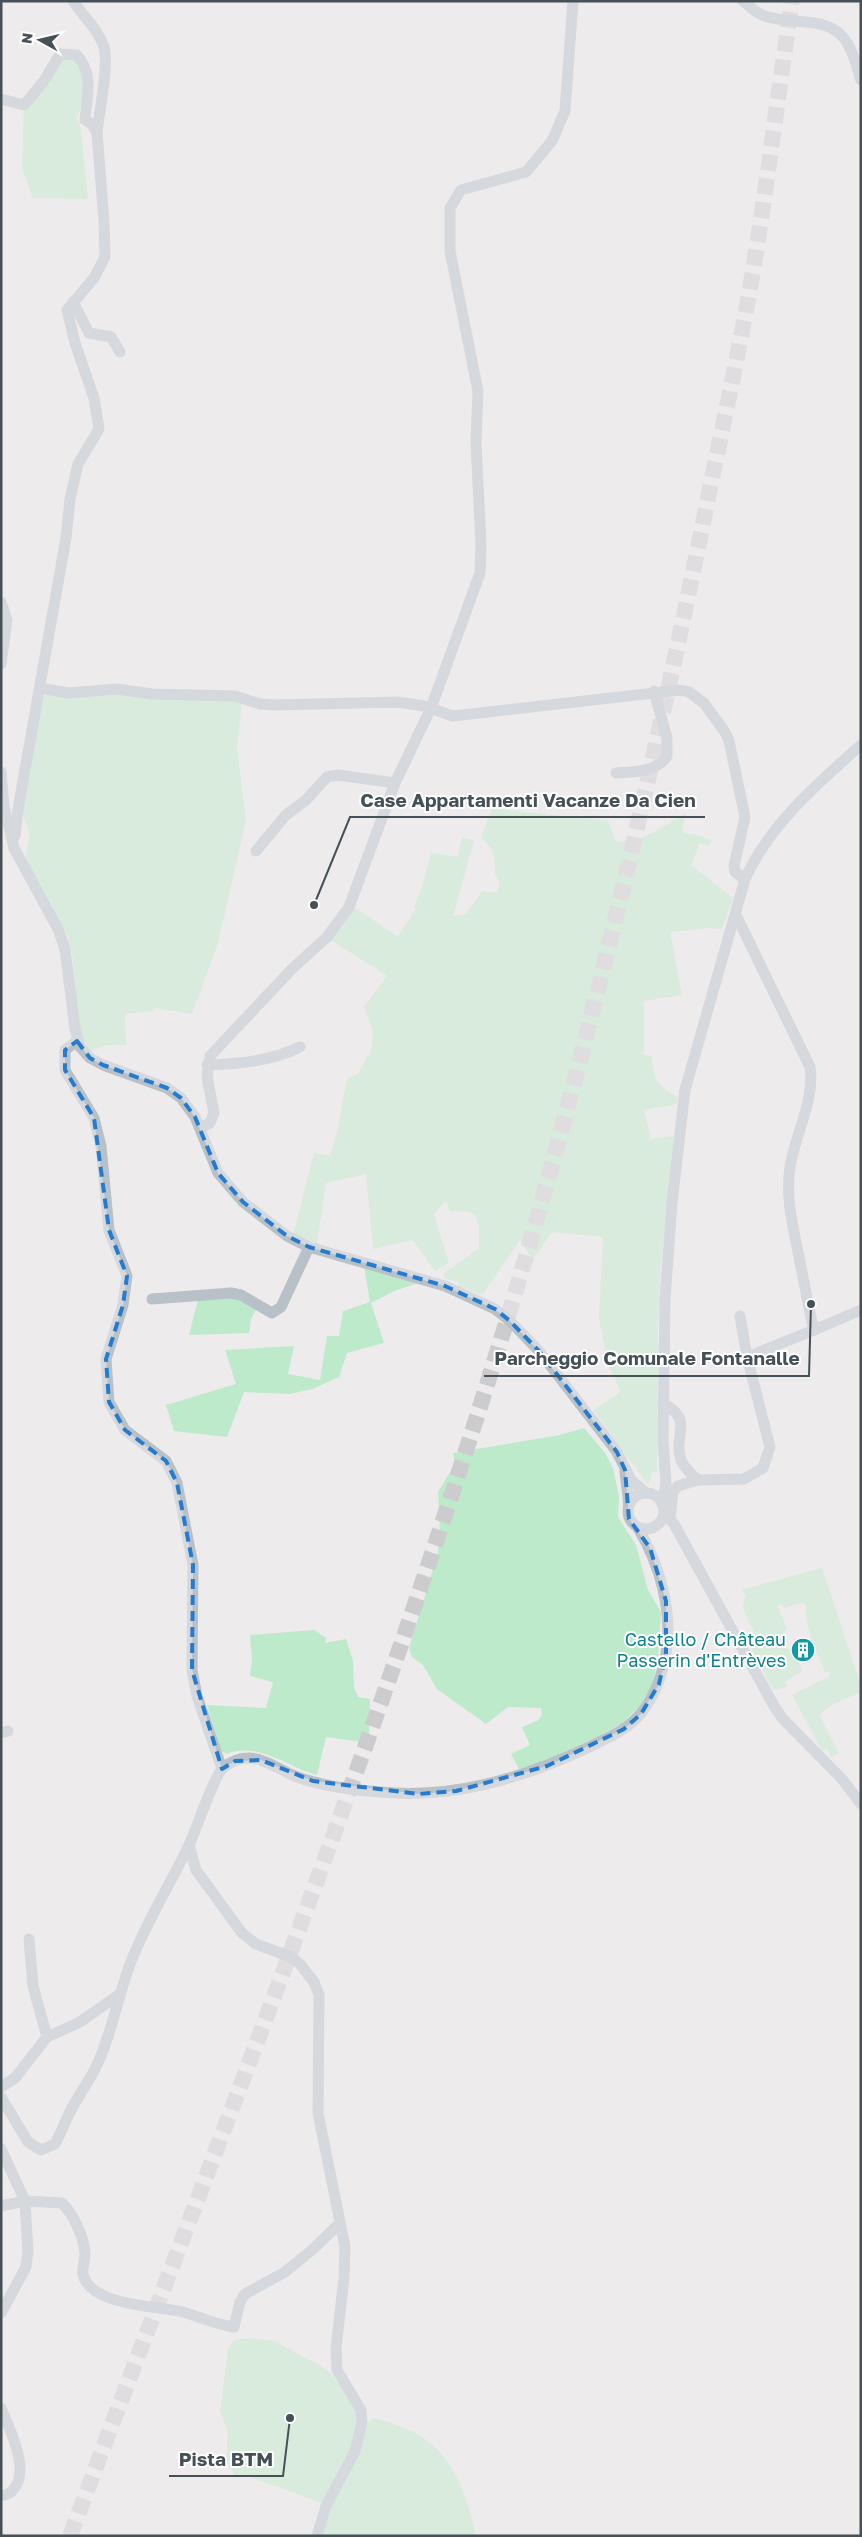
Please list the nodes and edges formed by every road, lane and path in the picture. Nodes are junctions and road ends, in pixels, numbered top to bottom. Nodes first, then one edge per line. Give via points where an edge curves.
1 (73, 1) edge
2 (573, 1) edge
3 (743, 1) edge
4 (861, 80) edge
5 (1, 99) edge
6 (97, 134) junction
7 (73, 302) junction
8 (120, 352) dead end
9 (2, 606) edge
10 (1, 664) edge
11 (40, 688) junction
12 (654, 691) junction
13 (431, 708) junction
14 (861, 745) edge
15 (1, 772) edge
16 (616, 774) dead end
17 (395, 783) junction
18 (14, 848) junction
19 (256, 851) dead end
20 (745, 880) junction
21 (736, 915) junction
22 (77, 1041) junction
23 (300, 1047) dead end
24 (207, 1065) junction
25 (200, 1128) junction
26 (309, 1247) junction
27 (152, 1299) dead end
28 (861, 1310) edge
29 (740, 1316) dead end
30 (814, 1330) junction
31 (747, 1356) junction
32 (663, 1403) junction
33 (625, 1470) junction
34 (664, 1472) junction
35 (698, 1480) junction
36 (649, 1494) junction
37 (629, 1505) junction
38 (665, 1511) junction
39 (655, 1527) junction
40 (638, 1528) junction
41 (680, 1538) junction
42 (650, 1548) junction
43 (222, 1769) junction
44 (861, 1804) edge
45 (189, 1845) junction
46 (29, 1939) dead end
47 (120, 1994) junction
48 (46, 2037) junction
49 (1, 2087) edge
50 (1, 2097) edge
51 (1, 2149) edge
52 (25, 2201) junction
53 (1, 2206) edge
54 (340, 2223) junction
55 (1, 2312) edge
56 (1, 2408) edge
57 (1, 2496) edge
58 (316, 2536) edge

1 - 6 street via 94,27 104,48 105,67
2 - 13 street via 565,111 552,141 526,172 461,190 450,208 450,251 478,391 476,443 480,573
3 - 4 street via 762,15 816,24 841,34 849,46
5 - 6 street via 24,105 60,54 77,55 90,78 85,120 92,124
6 - 7 street via 105,257 94,278
7 - 8 street via 90,333 111,337
7 - 11 street via 67,310 94,398 99,429 78,464 70,499
9 - 10 street via 6,620
11 - 13 street via 68,693 117,689 152,694 235,696 274,705 398,702
11 - 18 street
12 - 13 street via 453,716
12 - 16 street via 667,738 667,756 660,765
12 - 20 street via 689,692 704,703 725,732 745,817 734,866 735,872
13 - 17 street
14 - 20 street via 803,797 756,856
15 - 18 street via 4,806
17 - 19 street via 338,775 327,777 306,800 286,815
17 - 24 street via 359,886 338,924 231,1031 215,1049
18 - 22 street via 58,929 65,949
20 - 21 street
21 - 30 street via 810,1067 811,1089 793,1153 788,1201
21 - 32 street via 685,1090 665,1289
22 - 25 street via 90,1058 103,1065 167,1088 190,1107
22 - 43 street via 65,1050 65,1070 94,1118 101,1146 109,1230 127,1276 123,1305 106,1359 109,1402 125,1430 166,1461 177,1483 194,1565 192,1670 197,1696
23 - 24 street via 270,1059
24 - 25 street via 214,1113 210,1123
25 - 26 street via 218,1173 243,1202 280,1231
26 - 27 street via 281,1307 272,1313 232,1293
26 - 33 street via 429,1281 495,1309 539,1351 617,1452
28 - 30 street
29 - 31 street
30 - 31 street
31 - 35 street via 770,1447 763,1468 744,1478
32 - 34 street
32 - 35 street via 681,1420 679,1458 685,1469
33 - 36 street via 636,1486
33 - 37 street
34 - 36 street
34 - 38 street
35 - 38 street via 678,1486
36 - 37 street via 636,1496
36 - 38 street
37 - 40 street via 629,1519
38 - 39 street
38 - 41 street
39 - 40 street
39 - 41 street via 668,1529
39 - 42 street
40 - 42 street
41 - 44 street via 782,1718 842,1779
42 - 43 street via 666,1601 666,1654 659,1684 641,1714 608,1738 517,1777 456,1791 419,1794 377,1792 313,1781 261,1760 247,1758
43 - 45 street
45 - 47 street via 143,1934
45 - 54 street via 196,1870 242,1934 300,1964 319,1995 318,2114
46 - 48 street via 34,1986
47 - 48 street via 80,2022
47 - 50 street via 96,2068 51,2147 41,2150 32,2146
48 - 49 street via 15,2078
51 - 52 street
52 - 53 street
52 - 54 street via 62,2203 70,2210 84,2244 83,2274 98,2292 123,2303 182,2312 234,2327 245,2294 285,2272
52 - 55 street via 26,2266
54 - 58 street via 345,2262 336,2348 337,2370 361,2410 362,2423 355,2451 326,2506
56 - 57 street via 18,2449 21,2474 13,2491

